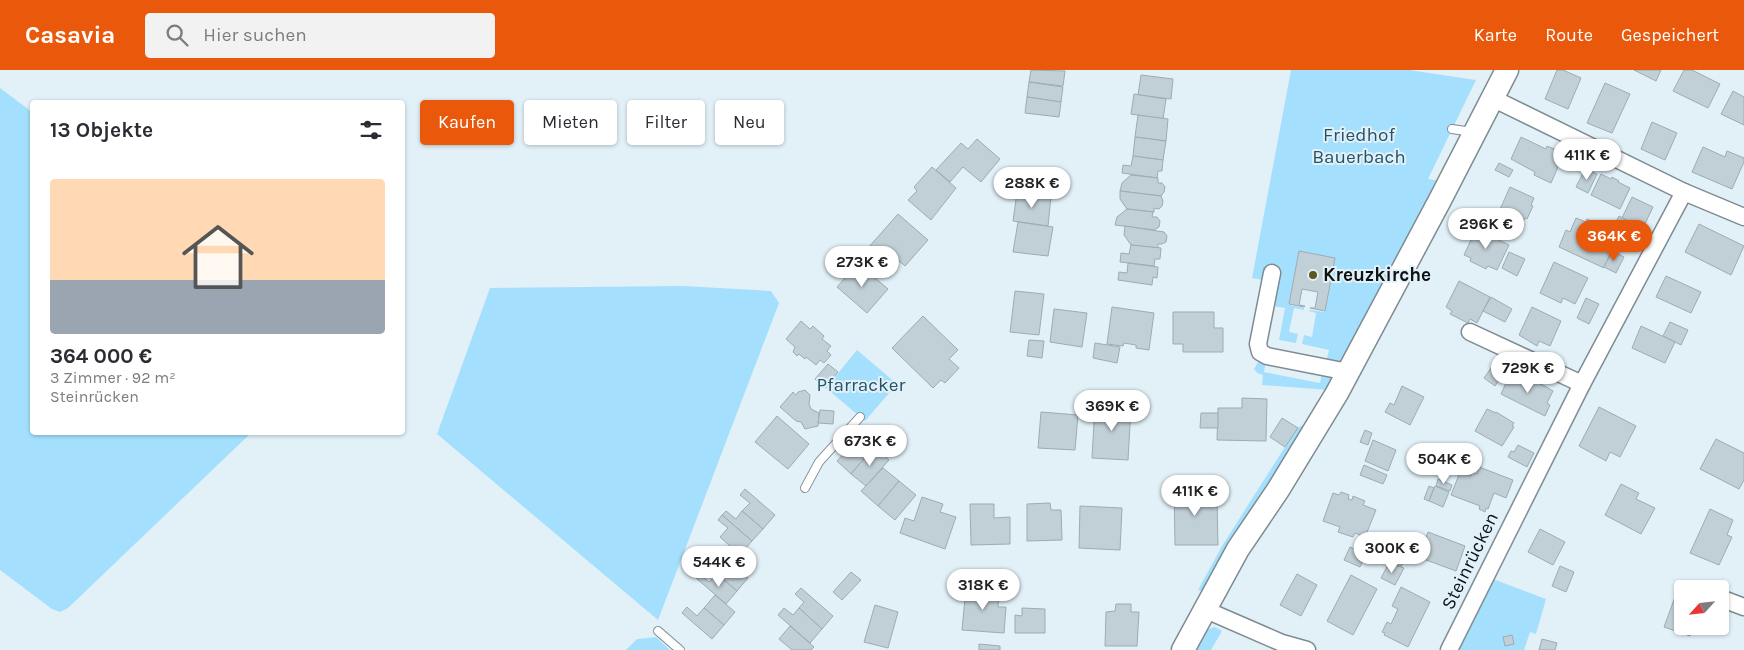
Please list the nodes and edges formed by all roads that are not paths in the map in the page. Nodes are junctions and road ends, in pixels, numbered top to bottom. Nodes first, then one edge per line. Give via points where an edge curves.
1 (1507, 70) edge
2 (1492, 98) junction
3 (1452, 129) dead end
4 (1475, 133) junction
5 (1684, 192) junction
6 (1743, 213) edge
7 (1272, 273) dead end
8 (1470, 332) dead end
9 (1348, 372) junction
10 (1582, 384) junction
11 (860, 417) dead end
12 (805, 488) dead end
13 (1729, 601) edge
14 (1744, 607) edge
15 (1206, 608) junction
16 (658, 631) dead end
17 (1453, 649) edge
18 (680, 650) edge
19 (1183, 650) edge
20 (1307, 650) edge

1 - 2 street
2 - 4 street
2 - 5 street
3 - 4 lane
4 - 9 street
5 - 6 street
5 - 10 street, Steinrücken
7 - 9 street via 1258,344 1260,352
8 - 10 street
9 - 15 street via 1238,549
10 - 17 street, Steinrücken
11 - 12 lane via 819,462
13 - 14 street
15 - 19 street
15 - 20 street via 1282,643
16 - 18 lane

